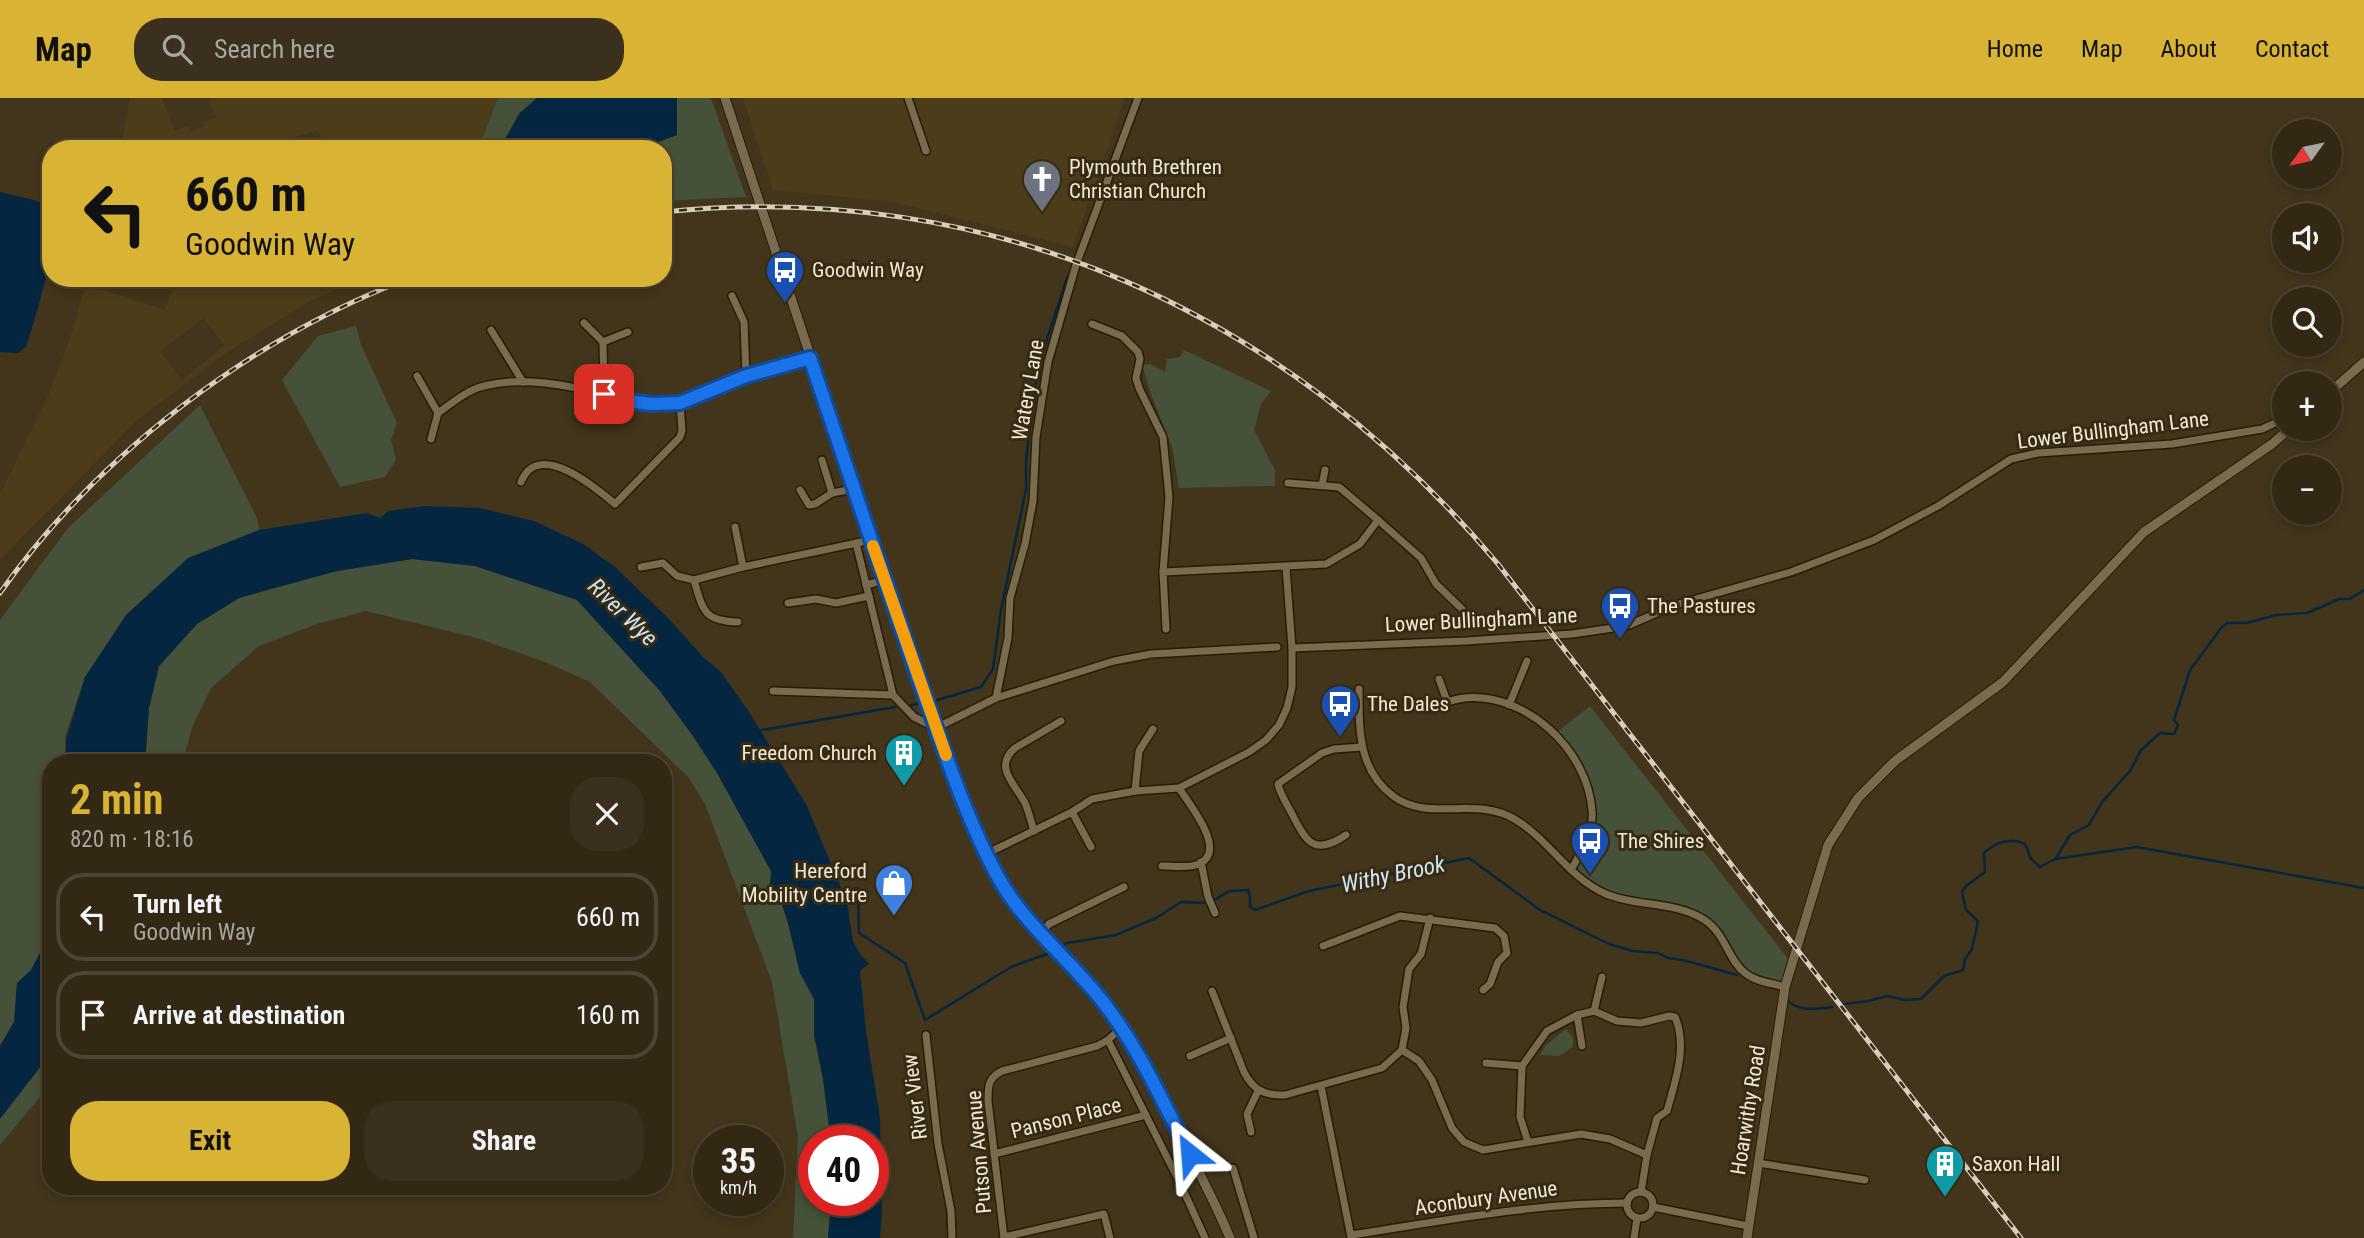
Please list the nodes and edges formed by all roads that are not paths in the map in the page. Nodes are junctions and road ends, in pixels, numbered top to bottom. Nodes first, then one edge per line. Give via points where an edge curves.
1 (724, 98) edge
2 (908, 98) edge
3 (1138, 98) edge
4 (926, 151) dead end
5 (732, 296) dead end
6 (584, 323) dead end
7 (1091, 324) dead end
8 (491, 330) dead end
9 (628, 332) dead end
10 (603, 342) junction
11 (810, 358) junction
12 (2364, 362) edge
13 (417, 376) dead end
14 (746, 376) junction
15 (2342, 381) edge
16 (523, 382) junction
17 (604, 394) junction
18 (680, 403) junction
19 (438, 413) junction
20 (2272, 424) edge
21 (2262, 429) junction
22 (431, 439) dead end
23 (2275, 441) edge
24 (2272, 444) junction
25 (822, 460) dead end
26 (1325, 470) dead end
27 (521, 482) dead end
28 (1288, 483) dead end
29 (1322, 485) junction
30 (854, 489) junction
31 (800, 490) dead end
32 (832, 493) junction
33 (1378, 520) junction
34 (735, 527) dead end
35 (871, 540) junction
36 (856, 543) junction
37 (641, 567) dead end
38 (743, 567) junction
39 (1286, 567) junction
40 (1163, 572) junction
41 (694, 580) junction
42 (885, 580) junction
43 (866, 585) junction
44 (869, 596) junction
45 (788, 603) dead end
46 (1462, 609) dead end
47 (738, 622) dead end
48 (1166, 629) dead end
49 (1277, 647) dead end
50 (1292, 648) junction
51 (1527, 661) dead end
52 (1439, 680) dead end
53 (1359, 690) dead end
54 (774, 691) dead end
55 (893, 695) junction
56 (996, 698) junction
57 (1447, 701) junction
58 (1509, 705) junction
59 (1429, 709) dead end
60 (1061, 721) dead end
61 (936, 728) junction
62 (1153, 729) dead end
63 (1362, 747) junction
64 (1179, 788) junction
65 (1135, 791) junction
66 (1072, 812) junction
67 (1034, 831) junction
68 (1346, 835) dead end
69 (1091, 847) dead end
70 (986, 854) junction
71 (1201, 862) junction
72 (1162, 866) dead end
73 (1571, 870) junction
74 (1124, 887) dead end
75 (1215, 913) dead end
76 (1430, 918) junction
77 (1040, 934) junction
78 (1323, 946) dead end
79 (1602, 977) dead end
80 (1785, 987) junction
81 (1483, 990) dead end
82 (1212, 991) dead end
83 (1594, 1011) junction
84 (1577, 1015) junction
85 (1121, 1028) junction
86 (926, 1035) dead end
87 (1231, 1038) junction
88 (1108, 1040) junction
89 (1582, 1046) dead end
90 (1402, 1049) junction
91 (1190, 1056) dead end
92 (1486, 1063) dead end
93 (1522, 1066) junction
94 (1321, 1086) junction
95 (1258, 1091) junction
96 (1146, 1115) junction
97 (1251, 1132) dead end
98 (1528, 1142) junction
99 (994, 1154) junction
100 (1647, 1155) junction
101 (1758, 1163) junction
102 (1233, 1168) dead end
103 (1865, 1180) dead end
104 (1641, 1192) junction
105 (1627, 1203) junction
106 (1653, 1207) junction
107 (1637, 1218) junction
108 (1748, 1226) junction
109 (1351, 1237) edge
110 (952, 1238) edge
111 (1004, 1238) edge
112 (1110, 1238) edge
113 (1205, 1238) edge
114 (1230, 1238) edge
115 (1254, 1238) edge
116 (1634, 1238) edge
117 (1747, 1238) edge

1 - 11 street
2 - 4 street
3 - 56 street, Watery Lane via 1076,265 1048,362 1036,437 1033,501 1010,598 1008,638
5 - 14 street via 744,322
6 - 10 street
7 - 40 street via 1122,336 1138,352 1136,378 1163,437 1169,497
8 - 16 street
9 - 10 street
10 - 17 street
11 - 14 street
11 - 30 street
12 - 15 street
13 - 19 street
14 - 18 street
16 - 17 street
16 - 19 street via 484,386
17 - 18 street via 651,404
18 - 27 street via 680,437 615,504 590,482 551,464 528,469
19 - 22 street
20 - 21 street, Lower Bullingham Lane
21 - 24 street
21 - 50 street, Lower Bullingham Lane via 2172,444 2011,459 1874,540 1791,572 1675,605 1627,626 1466,641
23 - 24 street, Hoarwithy Road
24 - 80 street, Hoarwithy Road via 2144,531 2003,682 1895,761 1858,798 1828,845
25 - 32 street
26 - 29 street
28 - 29 street
29 - 33 street via 1339,487
30 - 32 street
30 - 35 street
31 - 32 street via 806,505
33 - 39 street via 1360,544 1326,564
33 - 46 street via 1421,558 1436,584
34 - 38 street
35 - 36 street
35 - 42 street
36 - 38 street
36 - 43 street
37 - 41 street via 663,563 677,576
38 - 41 street
39 - 40 street
39 - 50 street
40 - 48 street
41 - 47 street via 705,612 720,622
42 - 43 street
42 - 61 street
43 - 44 street
44 - 45 street via 836,603 816,599
44 - 55 street
49 - 56 street via 1133,656
50 - 64 street via 1292,687 1279,725 1249,752
51 - 58 street
52 - 57 street
53 - 63 street
54 - 55 street
55 - 61 street via 914,717
56 - 61 street
57 - 58 street via 1467,698
57 - 59 street
58 - 73 street via 1548,727 1580,768 1591,824
60 - 67 street via 1006,757 1006,772 1027,807
61 - 70 street
62 - 65 street via 1139,751
63 - 68 street via 1322,754 1278,784 1309,841 1331,845
63 - 73 street via 1370,769 1392,796 1420,809 1479,807 1498,811 1516,820
64 - 65 street
64 - 71 street via 1208,837 1211,849
65 - 66 street via 1092,799
66 - 67 street
66 - 69 street
67 - 70 street
70 - 77 street via 1013,901
71 - 72 street
71 - 75 street
73 - 80 street via 1604,893 1632,903 1692,913 1707,921 1745,974
74 - 77 street
76 - 78 street via 1399,916
76 - 81 street via 1495,928 1504,936 1507,953
76 - 90 street via 1421,954 1409,969
77 - 85 street via 1095,992
79 - 83 street
80 - 101 street, Hoarwithy Road
82 - 87 street
83 - 84 street
83 - 100 street via 1618,1021 1641,1023 1675,1017 1682,1039 1677,1074
84 - 89 street
84 - 93 street via 1547,1031
85 - 88 street, Putson Avenue
85 - 114 street
86 - 110 street, River View
87 - 91 street
87 - 95 street via 1244,1072
88 - 96 street
88 - 99 street, Putson Avenue via 994,1075 988,1090
90 - 94 street via 1382,1068
90 - 98 street via 1419,1061 1432,1080 1452,1128 1464,1142 1483,1150
92 - 93 street
93 - 98 street via 1520,1117
94 - 95 street via 1271,1096
94 - 109 street
95 - 97 street via 1247,1114
96 - 99 street, Panson Place
96 - 113 street
98 - 100 street via 1581,1134 1610,1139
99 - 111 street, Putson Avenue
100 - 104 street
101 - 103 street
101 - 108 street, Hoarwithy Road
102 - 115 street
104 - 105 street
104 - 106 street via 1651,1198
105 - 107 street
105 - 109 street, Aconbury Avenue via 1525,1208
106 - 107 street
106 - 108 street
107 - 116 street
108 - 117 street, Hoarwithy Road
111 - 112 street via 1104,1214

